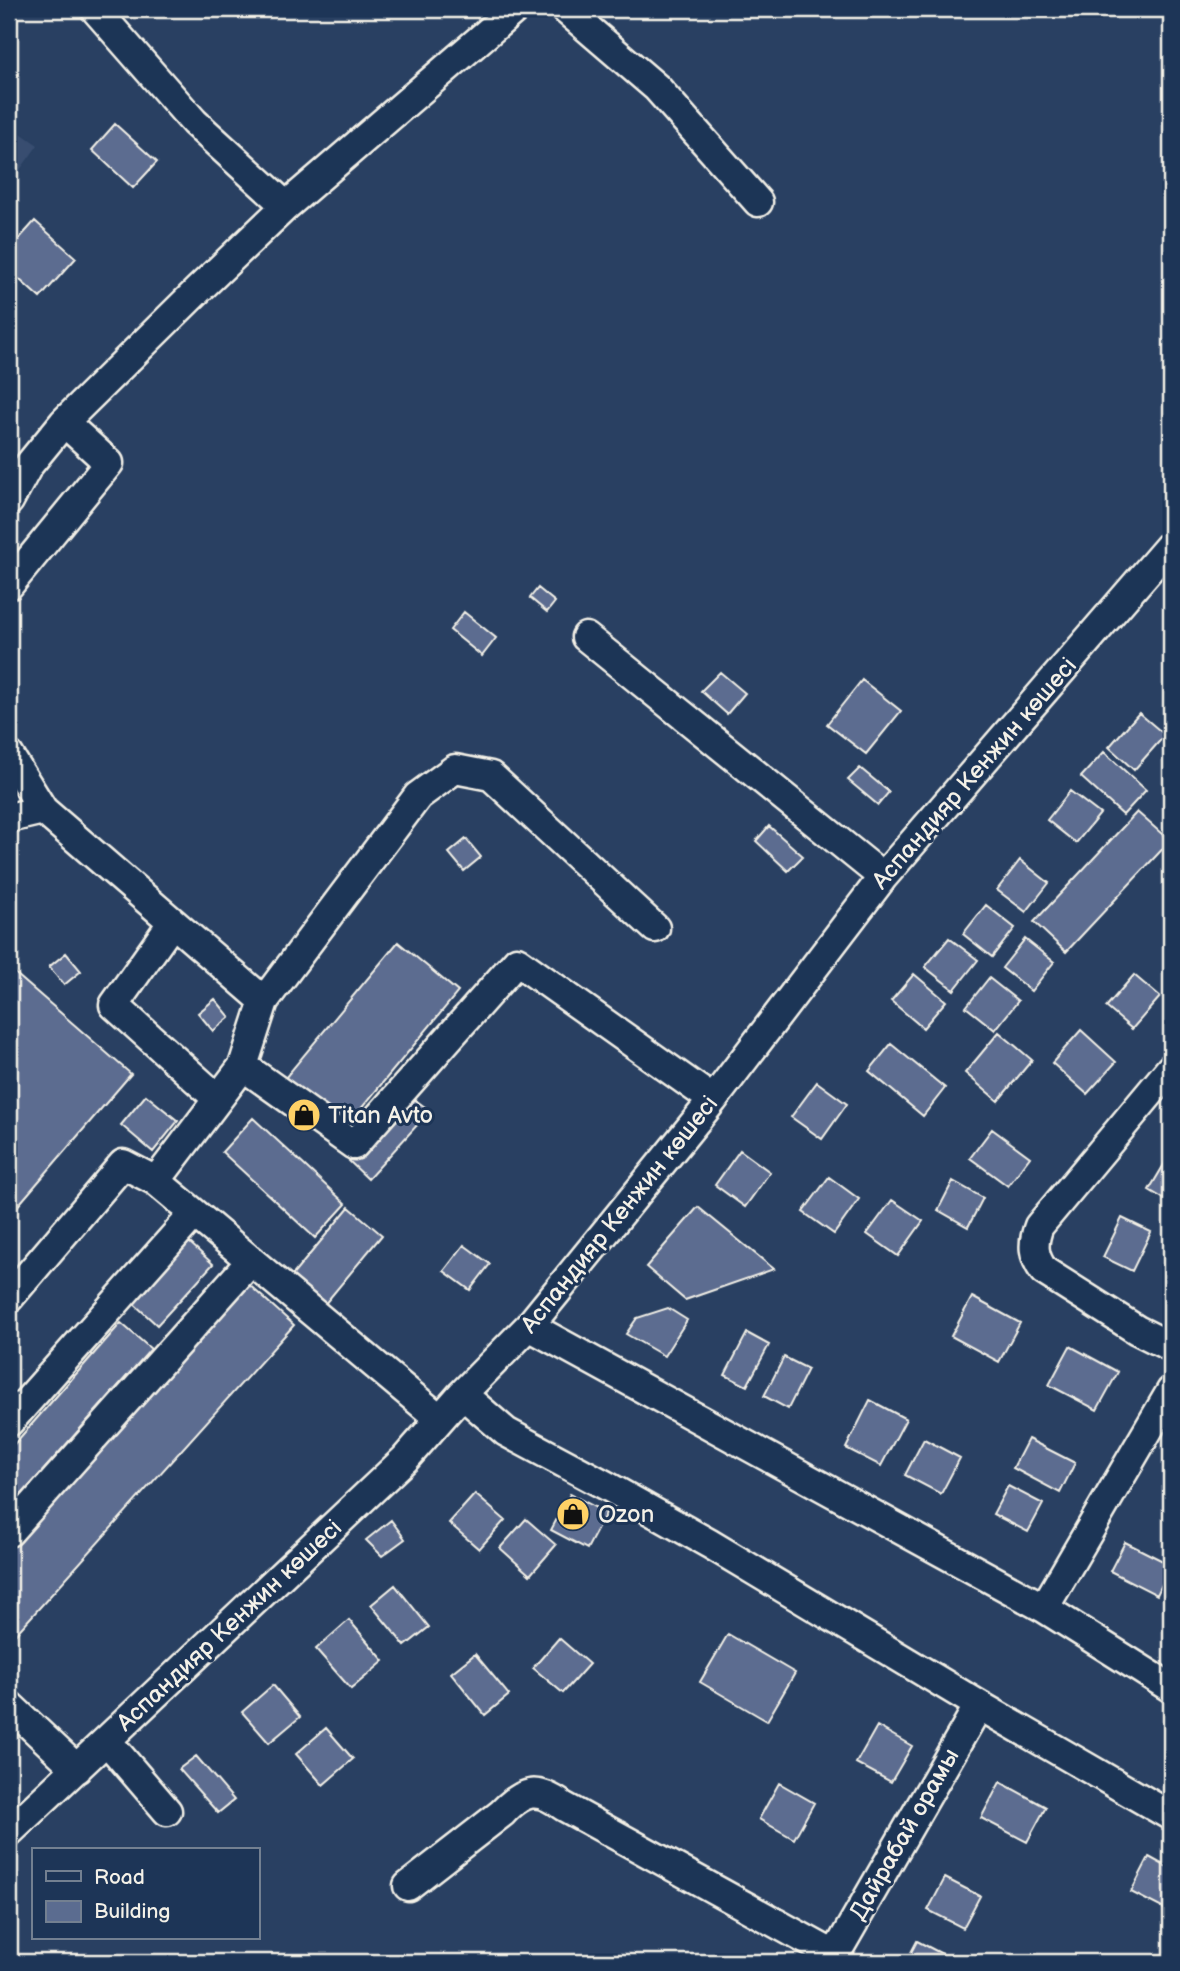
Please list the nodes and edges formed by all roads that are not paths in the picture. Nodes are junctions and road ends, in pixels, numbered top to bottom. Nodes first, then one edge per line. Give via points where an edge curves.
1 (95, 9) edge
2 (515, 9) edge
3 (565, 9) edge
4 (758, 202) dead end
5 (286, 206) junction
6 (64, 422) junction
7 (9, 501) edge
8 (1171, 544) edge
9 (9, 585) edge
10 (586, 637) dead end
11 (9, 755) edge
12 (43, 810) junction
13 (9, 818) edge
14 (883, 877) junction
15 (172, 923) junction
16 (655, 928) dead end
17 (264, 1001) junction
18 (243, 1066) junction
19 (1171, 1068) edge
20 (218, 1099) junction
21 (713, 1100) junction
22 (156, 1181) junction
23 (194, 1214) junction
24 (251, 1261) junction
25 (9, 1298) edge
26 (529, 1326) junction
27 (1171, 1347) edge
28 (1171, 1391) edge
29 (462, 1394) junction
30 (440, 1419) junction
31 (9, 1422) edge
32 (9, 1532) edge
33 (1044, 1608) junction
34 (1171, 1688) edge
35 (9, 1705) edge
36 (979, 1705) junction
37 (107, 1741) junction
38 (77, 1769) junction
39 (167, 1811) dead end
40 (1171, 1816) edge
41 (9, 1832) edge
42 (408, 1886) dead end
43 (832, 1959) edge

1 - 5 street via 194,122
2 - 5 street
3 - 4 street via 657,88
5 - 6 street
6 - 7 street via 28,466
6 - 9 street via 109,463
8 - 14 street, Аспандияр Кенжин көшесі
10 - 14 street
11 - 12 street
12 - 13 street
12 - 15 street
14 - 21 street, Аспандияр Кенжин көшесі
15 - 17 street
15 - 20 street via 114,1005
16 - 17 street via 491,776 455,769 418,796
17 - 18 street
18 - 20 street
18 - 21 street via 354,1145 517,961
19 - 27 street via 1039,1226 1034,1241 1037,1262 1044,1271
20 - 22 street
21 - 26 street, Аспандияр Кенжин көшесі
22 - 23 street
22 - 25 street via 123,1164
23 - 24 street
23 - 31 street
24 - 30 street
24 - 32 street
26 - 29 street, Аспандияр Кенжин көшесі
26 - 33 street
28 - 33 street
29 - 30 street, Аспандияр Кенжин көшесі
29 - 36 street via 506,1432 710,1544
30 - 37 street, Аспандияр Кенжин көшесі via 405,1459
33 - 34 street
35 - 38 street
36 - 40 street
36 - 43 street, Дайрабай орамы
37 - 38 street, Аспандияр Кенжин көшесі
37 - 39 street
38 - 41 street, Аспандияр Кенжин көшесі
42 - 43 street via 513,1802 536,1792

